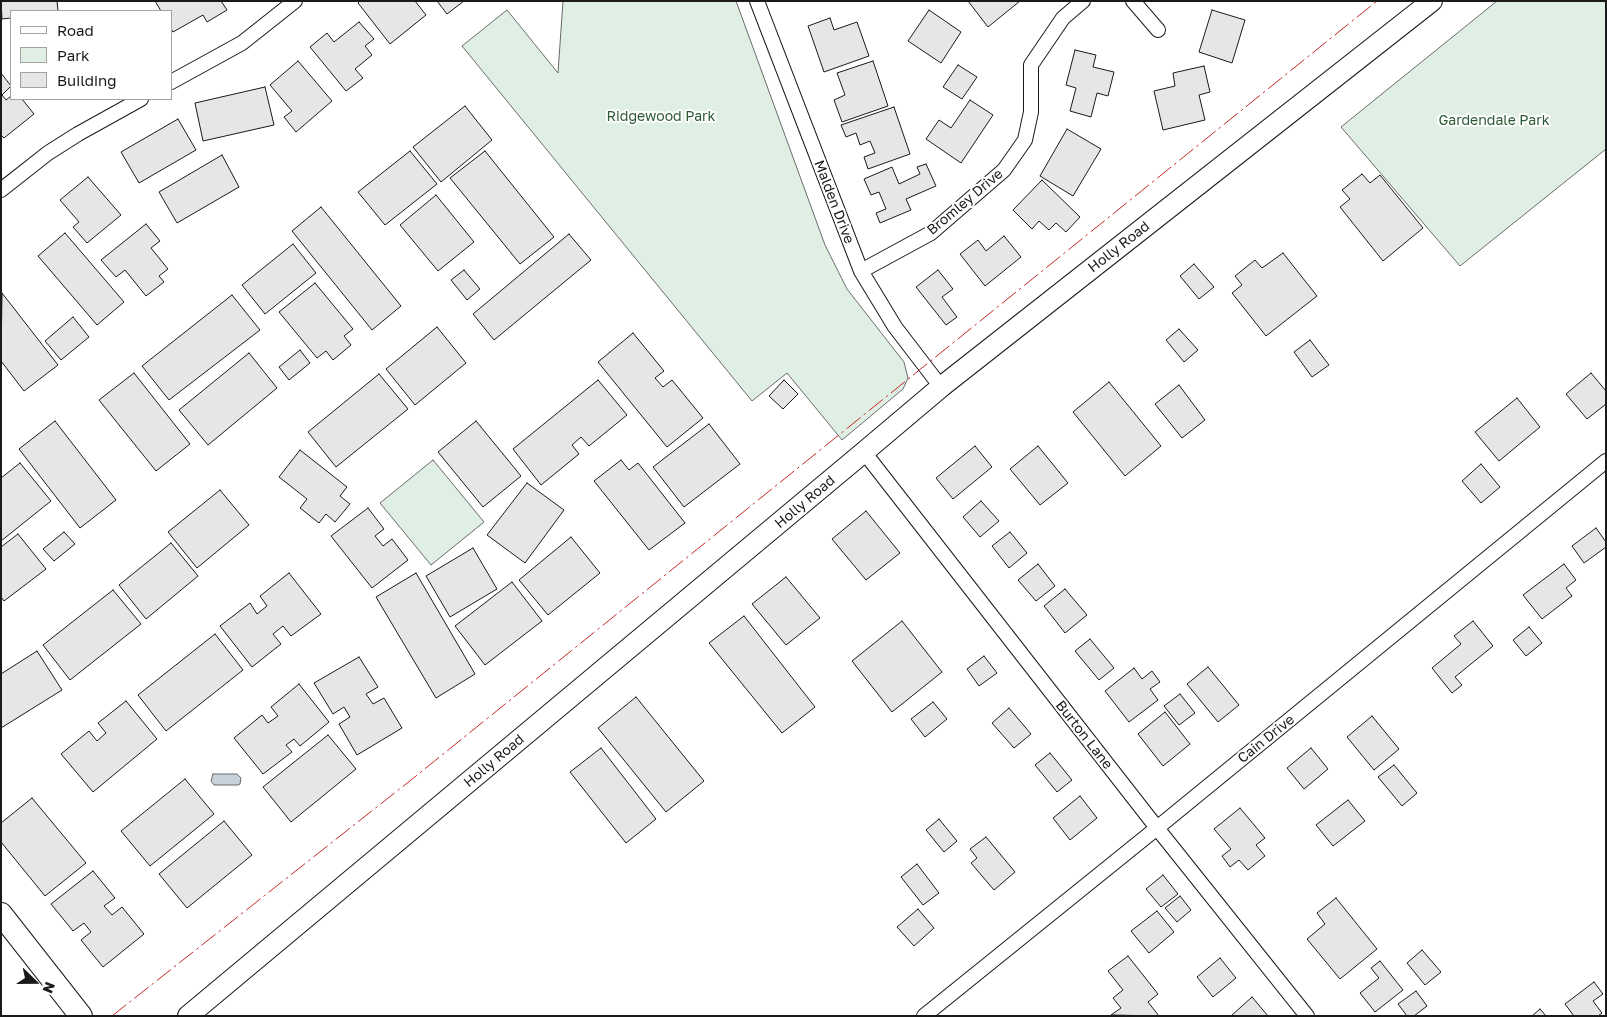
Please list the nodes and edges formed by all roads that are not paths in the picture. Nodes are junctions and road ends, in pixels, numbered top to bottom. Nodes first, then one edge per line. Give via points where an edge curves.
1 (295, 1) edge
2 (757, 1) edge
3 (1083, 1) edge
4 (1133, 1) edge
5 (1432, 1) edge
6 (1158, 30) dead end
7 (172, 81) edge
8 (139, 100) edge
9 (1, 190) edge
10 (861, 272) junction
11 (941, 387) junction
12 (864, 452) junction
13 (1606, 461) edge
14 (1157, 828) junction
15 (1, 914) edge
16 (82, 1016) edge
17 (188, 1016) edge
18 (924, 1016) edge
19 (1307, 1016) edge

1 - 7 street via 242,43
2 - 10 street, Malden Drive
3 - 10 street, Bromley Drive via 1062,18 1031,64 1031,112 1026,140 1004,170 930,233
4 - 6 street
5 - 11 main road, Holly Road
8 - 9 street via 48,153
10 - 11 street, Malden Drive via 895,327
11 - 12 main road, Holly Road
12 - 14 street, Burton Lane
12 - 17 main road, Holly Road
13 - 14 street, Cain Drive
14 - 18 street, Cain Drive
14 - 19 street, Burton Lane
15 - 16 main road

